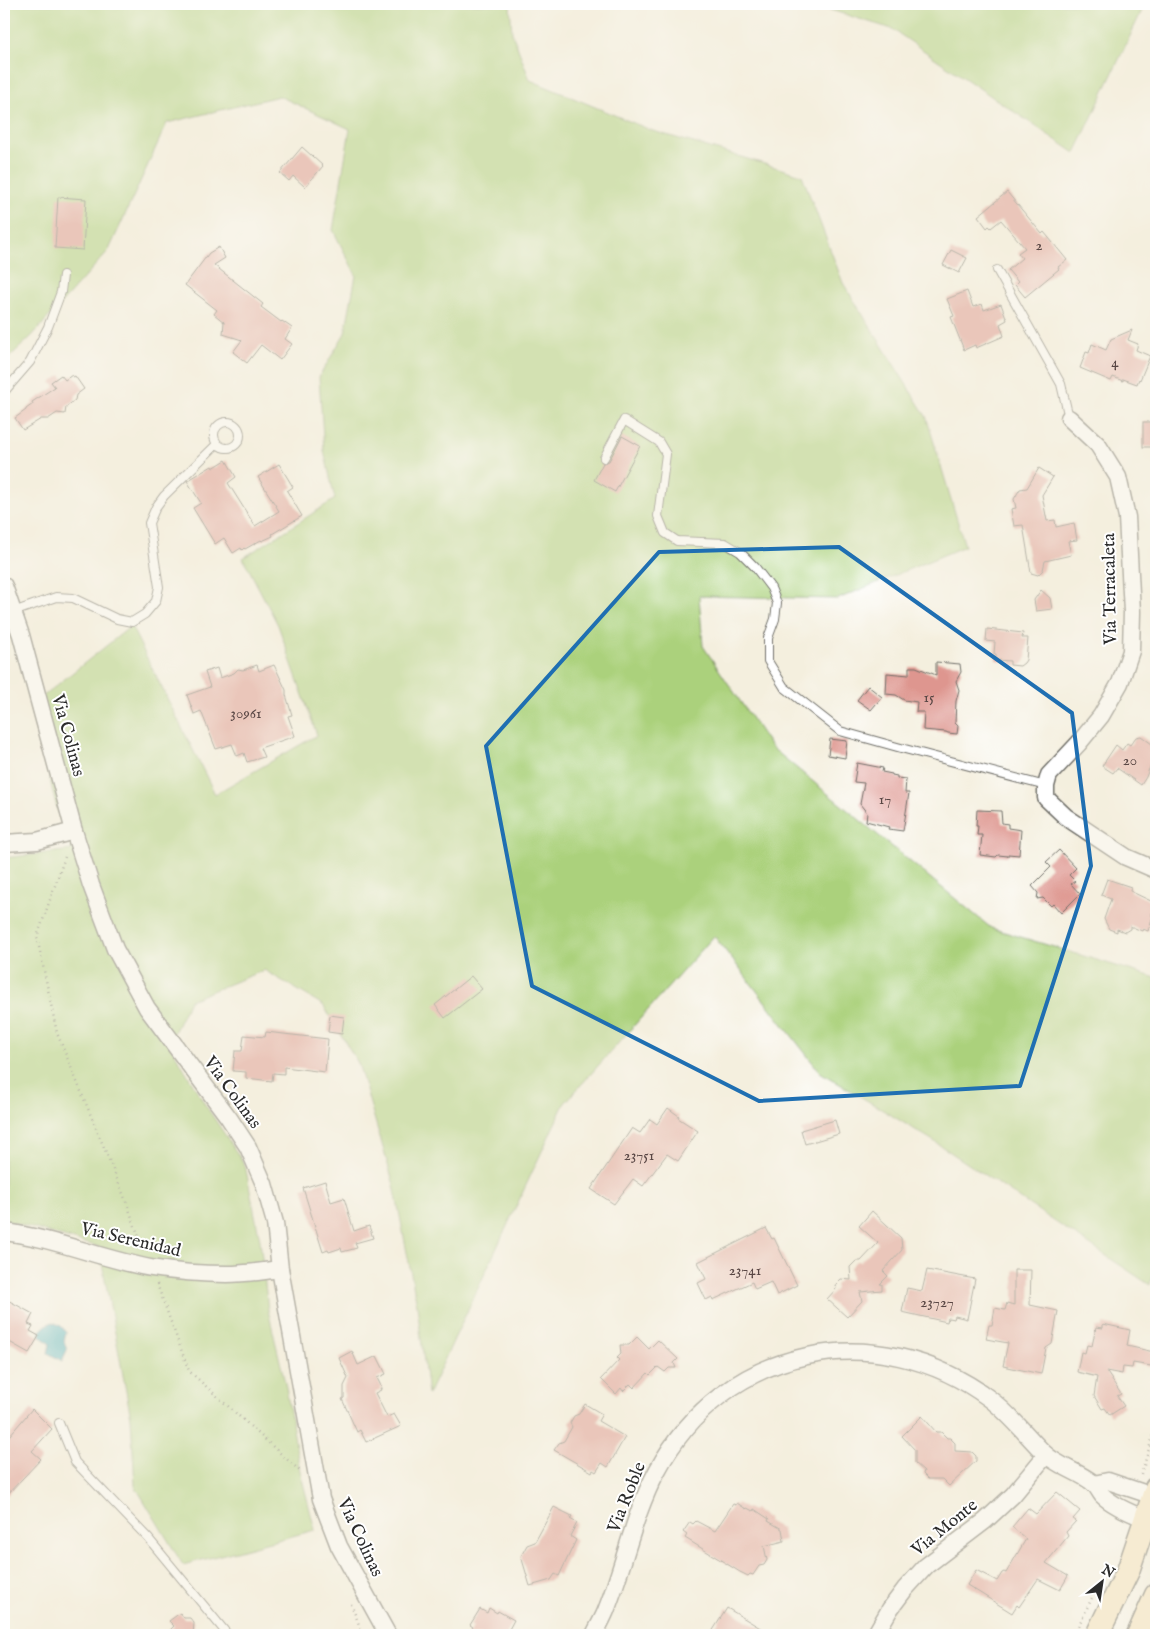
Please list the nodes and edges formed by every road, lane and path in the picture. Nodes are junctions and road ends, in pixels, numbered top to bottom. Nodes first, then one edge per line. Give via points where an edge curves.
1 (997, 270) dead end
2 (63, 275) dead end
3 (4, 392) edge
4 (1069, 418) joint
5 (217, 444) dead end
6 (604, 458) dead end
7 (4, 586) edge
8 (13, 612) junction
9 (1046, 786) junction
10 (74, 831) junction
11 (4, 843) edge
12 (1156, 870) edge
13 (4, 1232) edge
14 (150, 1268) junction
15 (280, 1269) junction
16 (1156, 1416) edge
17 (59, 1423) dead end
18 (1046, 1455) junction
19 (300, 1471) dead end
20 (1094, 1484) junction
21 (1149, 1492) edge
22 (1146, 1519) junction
23 (1098, 1586) dead end
24 (1156, 1595) edge
25 (349, 1599) dead end
26 (228, 1635) edge
27 (363, 1635) edge
28 (388, 1635) edge
29 (594, 1635) edge
30 (875, 1635) edge
31 (1074, 1635) edge
32 (1097, 1635) edge
33 (1138, 1635) edge

1 - 4 lane via 1061,384
2 - 3 lane via 61,292 48,327 30,362
4 - 9 street, Via Terracaleta via 1098,445 1118,477 1127,517 1131,651 1120,683 1101,716 1049,775
5 - 8 lane via 164,496 149,523 159,587 156,601 145,614 132,622 117,619 73,598 56,597
6 - 9 lane via 624,420 659,442 666,454 658,516 664,533 676,541 725,543 756,567 777,603 776,618 768,638 768,661 784,687 840,731
7 - 8 street, Via Colinas
8 - 10 street, Via Colinas
9 - 12 street via 1046,798 1066,817 1126,857
10 - 11 street via 37,841
10 - 14 path via 37,937 57,1033
10 - 15 street, Via Colinas via 115,949 147,1008 248,1147 276,1223
13 - 14 street, Via Serenidad via 62,1243
14 - 15 street, Via Serenidad via 182,1273 229,1274
14 - 19 path via 189,1371
15 - 28 street, Via Colinas via 321,1499 339,1546
16 - 21 path
17 - 26 lane via 76,1462 148,1538
18 - 20 street, Via Roble
18 - 29 street, Via Roble via 990,1399 952,1375 917,1361 844,1351 796,1358 759,1371 731,1388 692,1422 658,1469 642,1500 607,1609
18 - 30 street, Via Monte via 999,1508 926,1566 890,1609
20 - 21 street, Via Roble via 1108,1481
20 - 22 street, Via Roble via 1103,1496
21 - 22 main road
22 - 32 main road via 1128,1571
23 - 31 path
24 - 33 main road
25 - 27 path

